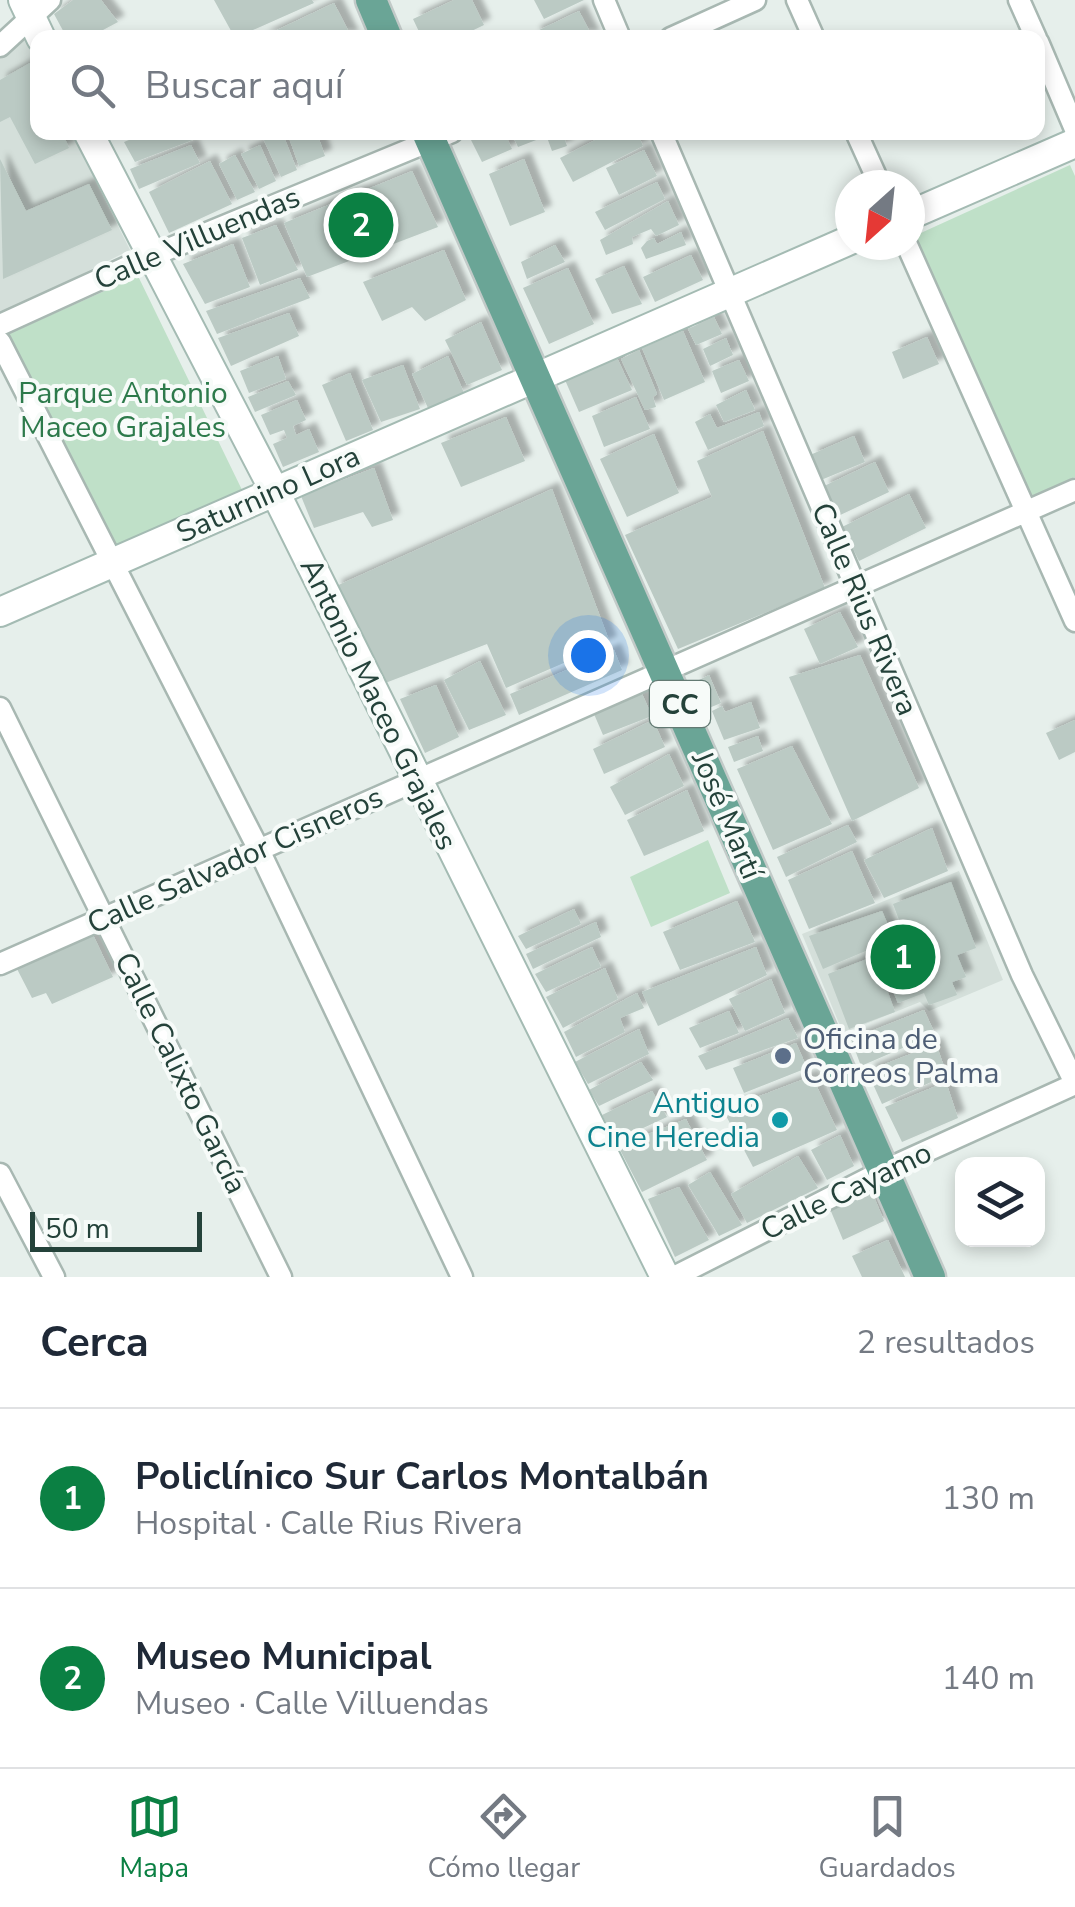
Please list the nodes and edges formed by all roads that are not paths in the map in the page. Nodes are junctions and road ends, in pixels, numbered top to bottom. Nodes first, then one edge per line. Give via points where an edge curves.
1 (371, 0) edge
2 (604, 0) edge
3 (755, 0) edge
4 (797, 0) edge
5 (1019, 0) edge
6 (37, 14) edge
7 (384, 30) edge
8 (617, 30) edge
9 (689, 30) edge
10 (810, 30) edge
11 (1032, 30) edge
12 (0, 46) edge
13 (1045, 61) edge
14 (1075, 129) edge
15 (92, 140) edge
16 (427, 140) edge
17 (439, 140) edge
18 (664, 140) edge
19 (860, 140) edge
20 (1075, 143) edge
21 (873, 170) edge
22 (925, 208) edge
23 (835, 246) edge
24 (149, 257) junction
25 (914, 260) edge
26 (728, 290) junction
27 (0, 325) edge
28 (0, 342) edge
29 (536, 374) junction
30 (274, 490) junction
31 (1075, 490) edge
32 (1028, 512) junction
33 (112, 564) junction
34 (856, 589) junction
35 (0, 612) edge
36 (1075, 621) edge
37 (664, 668) junction
38 (0, 708) edge
39 (415, 779) junction
40 (260, 852) junction
41 (105, 918) junction
42 (0, 964) edge
43 (1075, 1083) edge
44 (885, 1170) junction
45 (0, 1174) edge
46 (54, 1277) edge
47 (281, 1277) edge
48 (462, 1277) edge
49 (665, 1277) edge
50 (674, 1277) edge
51 (930, 1277) edge

1 - 7 main road
2 - 8 street
3 - 9 street
4 - 10 street
5 - 11 street
6 - 12 street
13 - 14 street
15 - 24 street, Antonio Maceo Grajales
16 - 24 street, Calle Villuendas
17 - 29 main road, José Martí / CC
18 - 26 street, Calle Rius Rivera
19 - 21 street
20 - 22 street
23 - 26 street, Saturnino Lora
24 - 27 street, Calle Villuendas
24 - 30 street, Antonio Maceo Grajales
25 - 32 street
26 - 29 street, Saturnino Lora
26 - 34 street, Calle Rius Rivera
28 - 33 street
29 - 30 street, Saturnino Lora
29 - 37 main road, José Martí / CC
30 - 33 street, Saturnino Lora
30 - 39 street, Antonio Maceo Grajales
31 - 32 street, Calle Salvador Cisneros
32 - 34 street, Calle Salvador Cisneros
32 - 36 street
33 - 35 street, Saturnino Lora
33 - 40 street
34 - 37 street, Calle Salvador Cisneros
34 - 43 street, Calle Rius Rivera via 1022,976
37 - 39 street, Calle Salvador Cisneros
37 - 44 main road, José Martí / CC
38 - 41 street, Calle Calixto García
39 - 40 street, Calle Salvador Cisneros
39 - 49 street, Antonio Maceo Grajales
40 - 41 street, Calle Salvador Cisneros
40 - 48 street
41 - 42 street, Calle Salvador Cisneros
41 - 47 street, Calle Calixto García
43 - 44 street, Calle Cayamo
44 - 50 street, Calle Cayamo
44 - 51 main road, José Martí / CC
45 - 46 street

